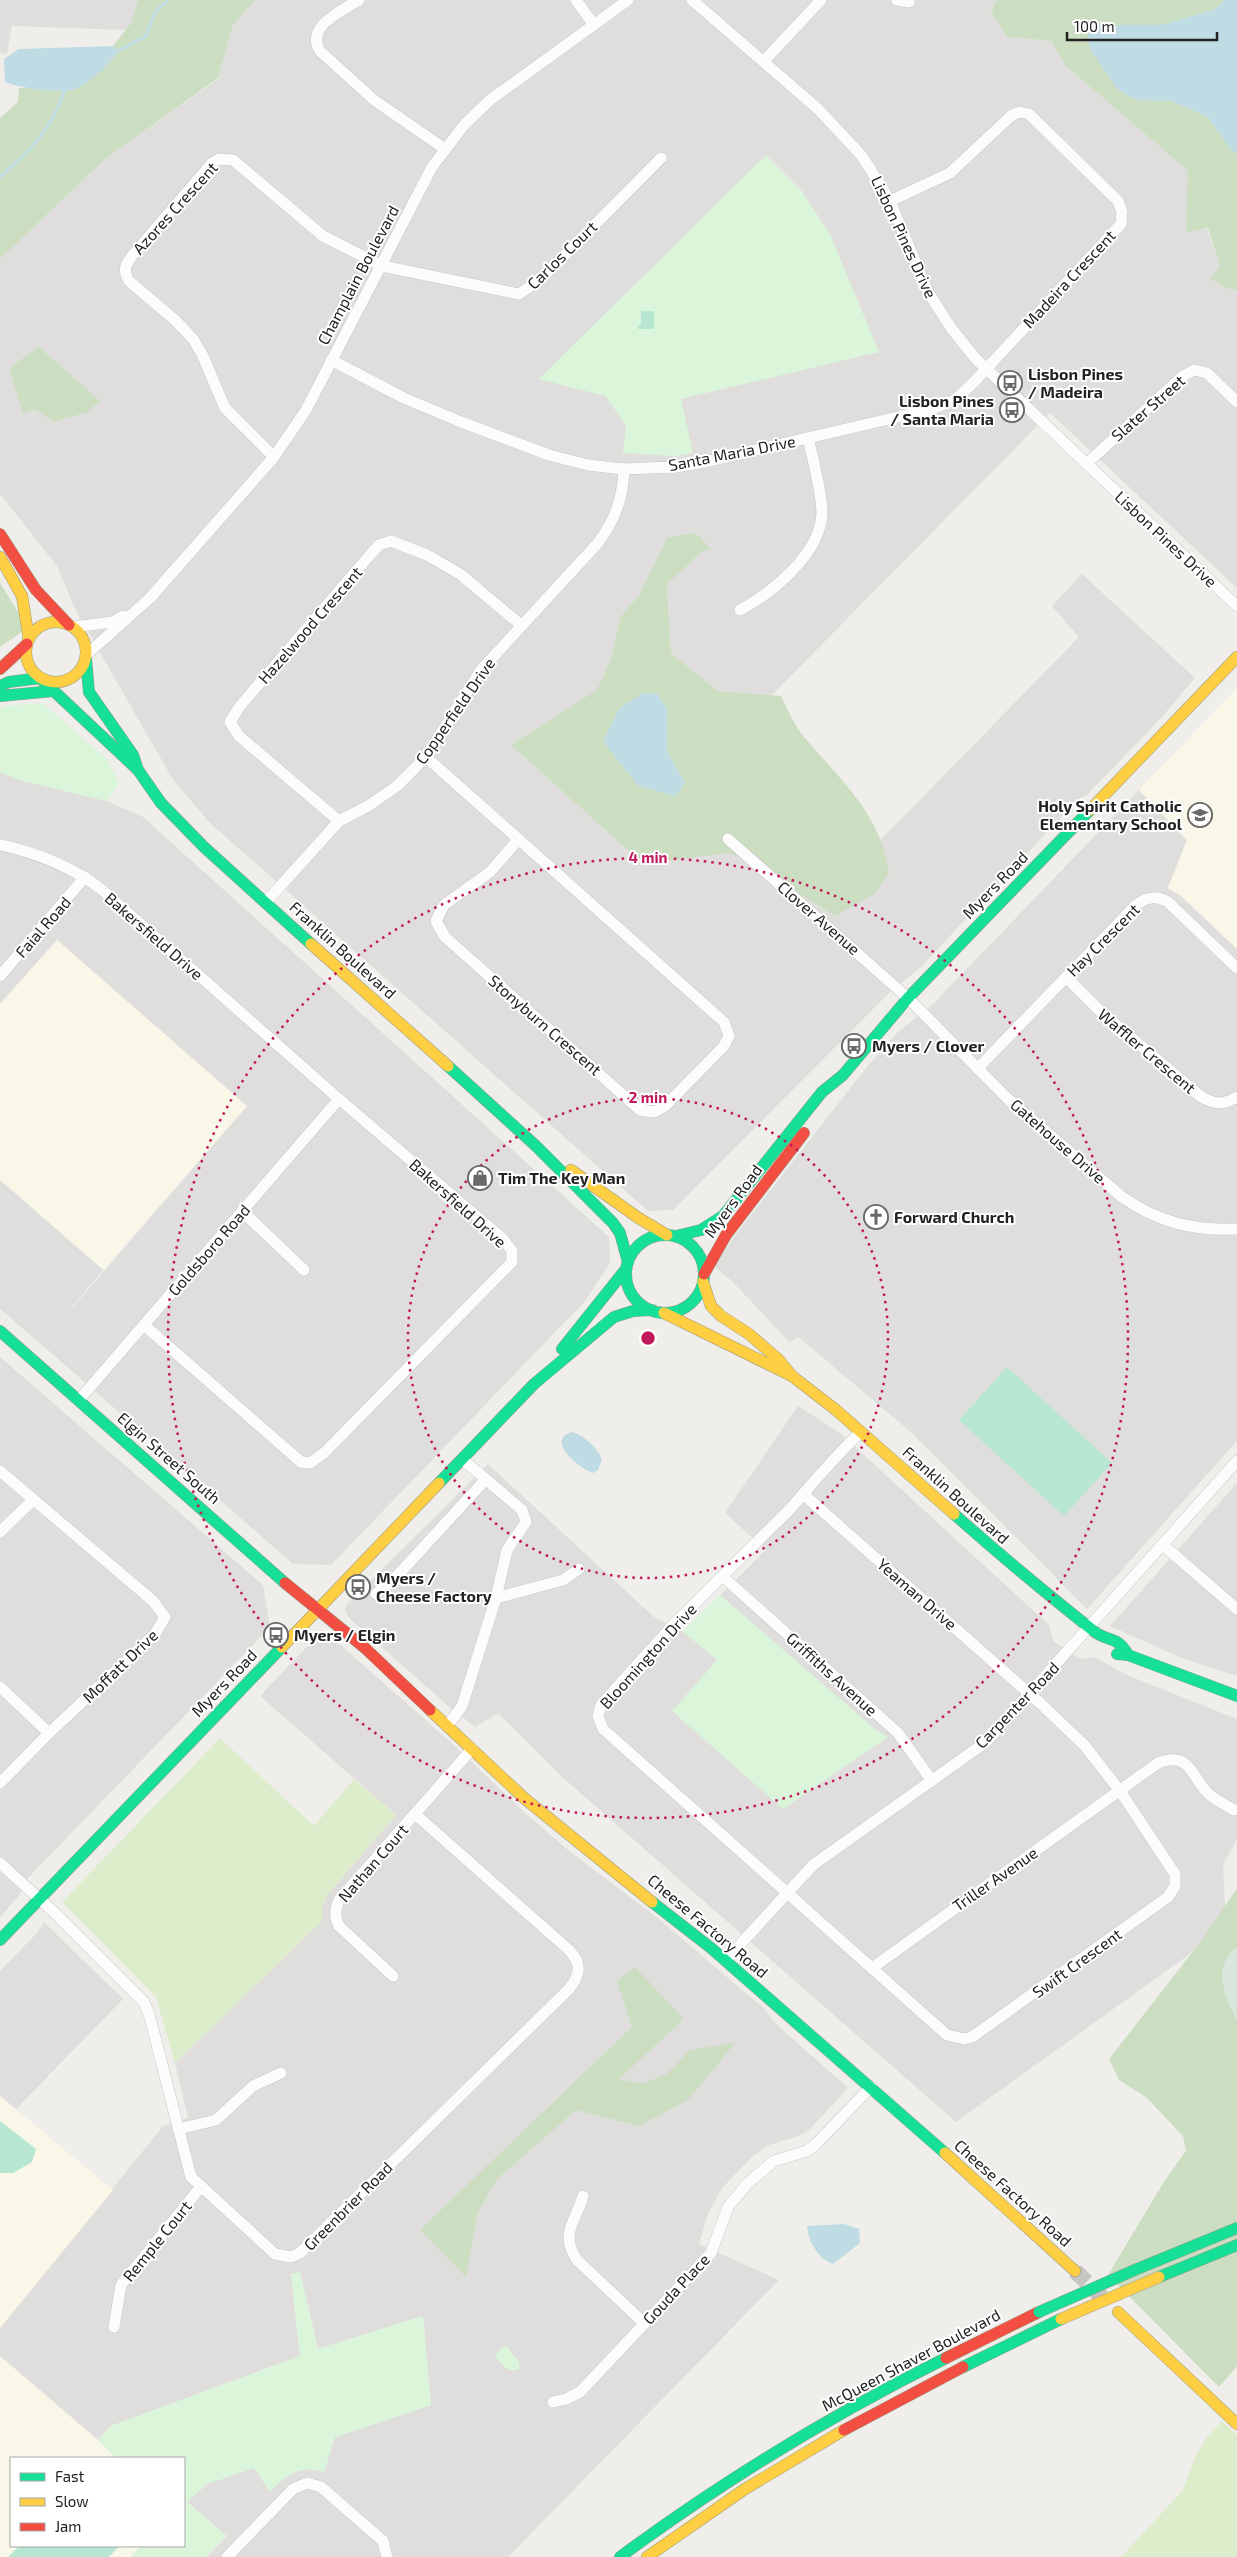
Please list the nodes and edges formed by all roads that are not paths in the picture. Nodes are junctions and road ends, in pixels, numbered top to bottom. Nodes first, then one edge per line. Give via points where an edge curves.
1 (359, 0) edge
2 (576, 0) edge
3 (628, 0) edge
4 (692, 0) edge
5 (822, 0) edge
6 (897, 0) edge
7 (909, 2) dead end
8 (594, 25) junction
9 (764, 62) junction
10 (445, 149) junction
11 (661, 158) dead end
12 (890, 201) junction
13 (382, 266) junction
14 (331, 360) junction
15 (985, 368) junction
16 (1237, 402) edge
17 (808, 438) junction
18 (274, 457) junction
19 (1086, 464) junction
20 (624, 469) junction
21 (0, 534) edge
22 (0, 557) edge
23 (150, 598) junction
24 (1237, 606) edge
25 (740, 610) dead end
26 (521, 625) junction
27 (71, 626) junction
28 (28, 642) junction
29 (86, 657) junction
30 (1237, 658) edge
31 (0, 669) edge
32 (40, 678) junction
33 (0, 686) edge
34 (53, 691) junction
35 (0, 696) edge
36 (426, 757) junction
37 (138, 770) junction
38 (339, 821) junction
39 (728, 839) dead end
40 (518, 840) junction
41 (0, 845) edge
42 (85, 877) junction
43 (266, 902) junction
44 (1237, 968) edge
45 (0, 976) edge
46 (1066, 977) junction
47 (908, 998) junction
48 (978, 1068) junction
49 (843, 1075) junction
50 (1237, 1097) edge
51 (339, 1099) junction
52 (536, 1146) junction
53 (242, 1211) junction
54 (1237, 1229) edge
55 (672, 1236) junction
56 (627, 1266) junction
57 (304, 1270) dead end
58 (704, 1278) junction
59 (652, 1310) junction
60 (664, 1313) junction
61 (144, 1326) junction
62 (0, 1330) edge
63 (792, 1376) junction
64 (534, 1384) junction
65 (78, 1400) junction
66 (860, 1432) junction
67 (462, 1459) junction
68 (1236, 1463) edge
69 (0, 1470) edge
70 (486, 1479) junction
71 (803, 1494) junction
72 (33, 1500) junction
73 (0, 1532) edge
74 (1163, 1545) junction
75 (579, 1570) dead end
76 (722, 1576) junction
77 (376, 1594) dead end
78 (496, 1598) junction
79 (317, 1609) junction
80 (1237, 1609) edge
81 (1089, 1628) junction
82 (0, 1687) edge
83 (1030, 1694) junction
84 (1237, 1696) edge
85 (448, 1725) junction
86 (49, 1733) junction
87 (472, 1749) junction
88 (932, 1781) junction
89 (0, 1783) edge
90 (1120, 1791) junction
91 (1234, 1810) dead end
92 (415, 1814) junction
93 (0, 1863) edge
94 (786, 1892) junction
95 (39, 1899) junction
96 (0, 1940) edge
97 (726, 1960) junction
98 (872, 1968) junction
99 (393, 1976) dead end
100 (281, 2073) dead end
101 (871, 2087) junction
102 (178, 2129) junction
103 (200, 2188) junction
104 (583, 2196) dead end
105 (1237, 2228) edge
106 (1237, 2245) edge
107 (1075, 2272) tunnel mouth
108 (1118, 2312) dead end
109 (644, 2323) junction
110 (114, 2327) dead end
111 (553, 2402) dead end
112 (1237, 2424) edge
113 (227, 2557) edge
114 (387, 2557) edge
115 (620, 2557) edge
116 (647, 2557) edge

1 - 10 street via 320,27 315,36 320,51 374,100
2 - 8 street
3 - 8 street, Champlain Boulevard
4 - 9 street, Lisbon Pines Drive
5 - 9 street
6 - 7 street
8 - 10 street, Champlain Boulevard via 490,100
9 - 12 street, Lisbon Pines Drive via 851,142 874,172
10 - 13 street, Champlain Boulevard via 432,167
11 - 13 street, Carlos Court via 540,280 519,294
12 - 15 street, Lisbon Pines Drive via 928,292 950,328
12 - 15 street, Madeira Crescent via 950,172 1012,115 1020,112 1029,114 1118,201 1122,212 1120,224
13 - 14 street, Champlain Boulevard
13 - 18 street, Azores Crescent via 323,236 233,160 226,158 212,163 125,265 128,281 193,339 206,361 225,408
14 - 18 street, Champlain Boulevard via 306,410
14 - 20 street, Santa Maria Drive via 404,398 470,426 549,455 588,465
15 - 17 street, Santa Maria Drive via 955,400 932,409
15 - 19 street, Lisbon Pines Drive
16 - 19 street, Slater Street via 1207,373 1194,370 1183,376
17 - 20 street, Santa Maria Drive via 690,464
17 - 25 street via 822,513 820,528 803,557 765,596
18 - 23 street, Champlain Boulevard
19 - 24 street, Lisbon Pines Drive
20 - 26 street, Copperfield Drive via 619,505 611,525
21 - 27 main road via 36,590
22 - 28 main road via 26,606
23 - 27 street, Champlain Boulevard via 113,622
23 - 29 street, Champlain Boulevard
26 - 36 street, Copperfield Drive via 481,670
26 - 38 street, Hazelwood Crescent via 460,574 427,555 391,541 380,545 369,556 240,706 230,722 238,736
27 - 28 main road via 50,622
27 - 29 main road via 84,640
28 - 31 main road
28 - 32 main road via 28,665
29 - 32 main road via 82,668 68,680 50,682
29 - 37 main road, Franklin Boulevard via 89,692 134,755
30 - 47 main road, Myers Road
32 - 33 main road
32 - 34 main road, Franklin Boulevard
34 - 35 main road
34 - 37 main road, Franklin Boulevard
36 - 38 street, Copperfield Drive via 397,786
36 - 40 street, Stonyburn Crescent
37 - 43 main road, Franklin Boulevard via 161,803 186,830
38 - 43 street, Copperfield Drive
39 - 47 street, Clover Avenue
40 - 40 street, Stonyburn Crescent via 490,872 444,905 436,921 445,938 640,1110 654,1112 665,1106 724,1046 729,1036 724,1022
41 - 42 street, Bakersfield Drive via 32,852
42 - 45 street, Faial Road
42 - 51 street, Bakersfield Drive
43 - 52 main road, Franklin Boulevard
44 - 46 street, Hay Crescent via 1168,902 1155,897 1136,905
46 - 48 street, Hay Crescent
46 - 50 street, Waffler Crescent via 1100,1012 1200,1096 1212,1104
47 - 48 street, Gatehouse Drive
47 - 49 main road, Myers Road
48 - 54 street, Gatehouse Drive via 1030,1118 1142,1211 1186,1227
49 - 55 main road, Myers Road via 822,1092 723,1216 692,1234
49 - 58 main road, Myers Road via 830,1099 726,1235
51 - 53 street, Goldsboro Road
51 - 61 street, Bakersfield Drive via 503,1239 512,1251 513,1260 324,1454 310,1464 301,1462
52 - 55 main road, Franklin Boulevard via 637,1217
52 - 56 main road, Franklin Boulevard via 620,1233
53 - 57 street
53 - 61 street, Goldsboro Road
55 - 56 main road via 654,1236 643,1242 634,1250
55 - 58 main road via 696,1250 702,1261
56 - 59 main road via 629,1290 642,1306
56 - 64 main road, Myers Road
58 - 60 main road via 698,1294 689,1304 677,1311
58 - 63 main road, Franklin Boulevard via 711,1306 779,1360
59 - 60 main road
59 - 64 main road, Myers Road via 632,1311 614,1317
60 - 63 main road, Franklin Boulevard
61 - 65 street, Goldsboro Road
62 - 65 main road, Elgin Street South
63 - 66 main road, Franklin Boulevard
64 - 67 main road, Myers Road
65 - 79 main road, Elgin Street South
66 - 71 street, Bloomington Drive
66 - 81 main road, Franklin Boulevard via 1025,1577
67 - 70 street
67 - 79 main road, Myers Road
68 - 74 street, Carpenter Road
69 - 72 street, Moffatt Drive
70 - 77 street via 397,1576
70 - 78 street via 522,1510 526,1522 506,1550
71 - 76 street, Bloomington Drive
71 - 83 street, Yeaman Drive
72 - 73 street
72 - 86 street, Moffatt Drive via 153,1601 165,1617 155,1634
74 - 80 street
74 - 81 street, Carpenter Road
75 - 78 street via 563,1580
76 - 88 street, Griffiths Avenue via 898,1733
76 - 94 street, Bloomington Drive via 601,1705 598,1716 602,1729
78 - 85 street via 462,1706
79 - 85 main road, Cheese Factory Road via 365,1648
79 - 95 main road, Myers Road
81 - 83 street, Carpenter Road
81 - 84 main road, Franklin Boulevard via 1123,1646 1128,1655
82 - 86 street
83 - 88 street, Carpenter Road via 986,1742
83 - 90 street, Swift Crescent via 1085,1746
85 - 87 main road, Cheese Factory Road
86 - 89 street, Moffatt Drive
87 - 92 street, Nathan Court
87 - 97 main road, Cheese Factory Road via 547,1818
88 - 94 street, Carpenter Road via 813,1865
90 - 91 street, Triller Avenue via 1158,1763 1175,1760 1190,1768 1209,1794
90 - 98 street, Triller Avenue
90 - 98 street, Swift Crescent via 1175,1874 1172,1892 1002,2016 972,2037 954,2038
92 - 99 street, Nathan Court via 336,1906 338,1926
92 - 103 street, Greenbrier Road via 568,1949 580,1966 576,1981 296,2256 275,2254
93 - 95 street, Greenbrier Road
94 - 97 street, Carpenter Road
94 - 98 street, Swift Crescent
95 - 96 main road, Myers Road
95 - 102 street, Greenbrier Road via 144,2002
97 - 101 main road, Cheese Factory Road
100 - 102 street via 253,2086 216,2120
101 - 107 main road, Cheese Factory Road
101 - 109 street, Gouda Place via 815,2145 807,2151 774,2161 747,2184 728,2207 711,2254
102 - 103 street, Greenbrier Road via 187,2168
103 - 110 street, Remple Court via 121,2285
104 - 109 street via 568,2233 570,2250
105 - 115 main road, McQueen Shaver Boulevard, bridge via 1039,2312 930,2367 809,2432 668,2522
106 - 116 main road, McQueen Shaver Boulevard, bridge via 1061,2319 948,2375 827,2440
108 - 112 main road
109 - 111 street, Gouda Place via 580,2392
113 - 114 street via 293,2489 311,2483 326,2490 383,2540

